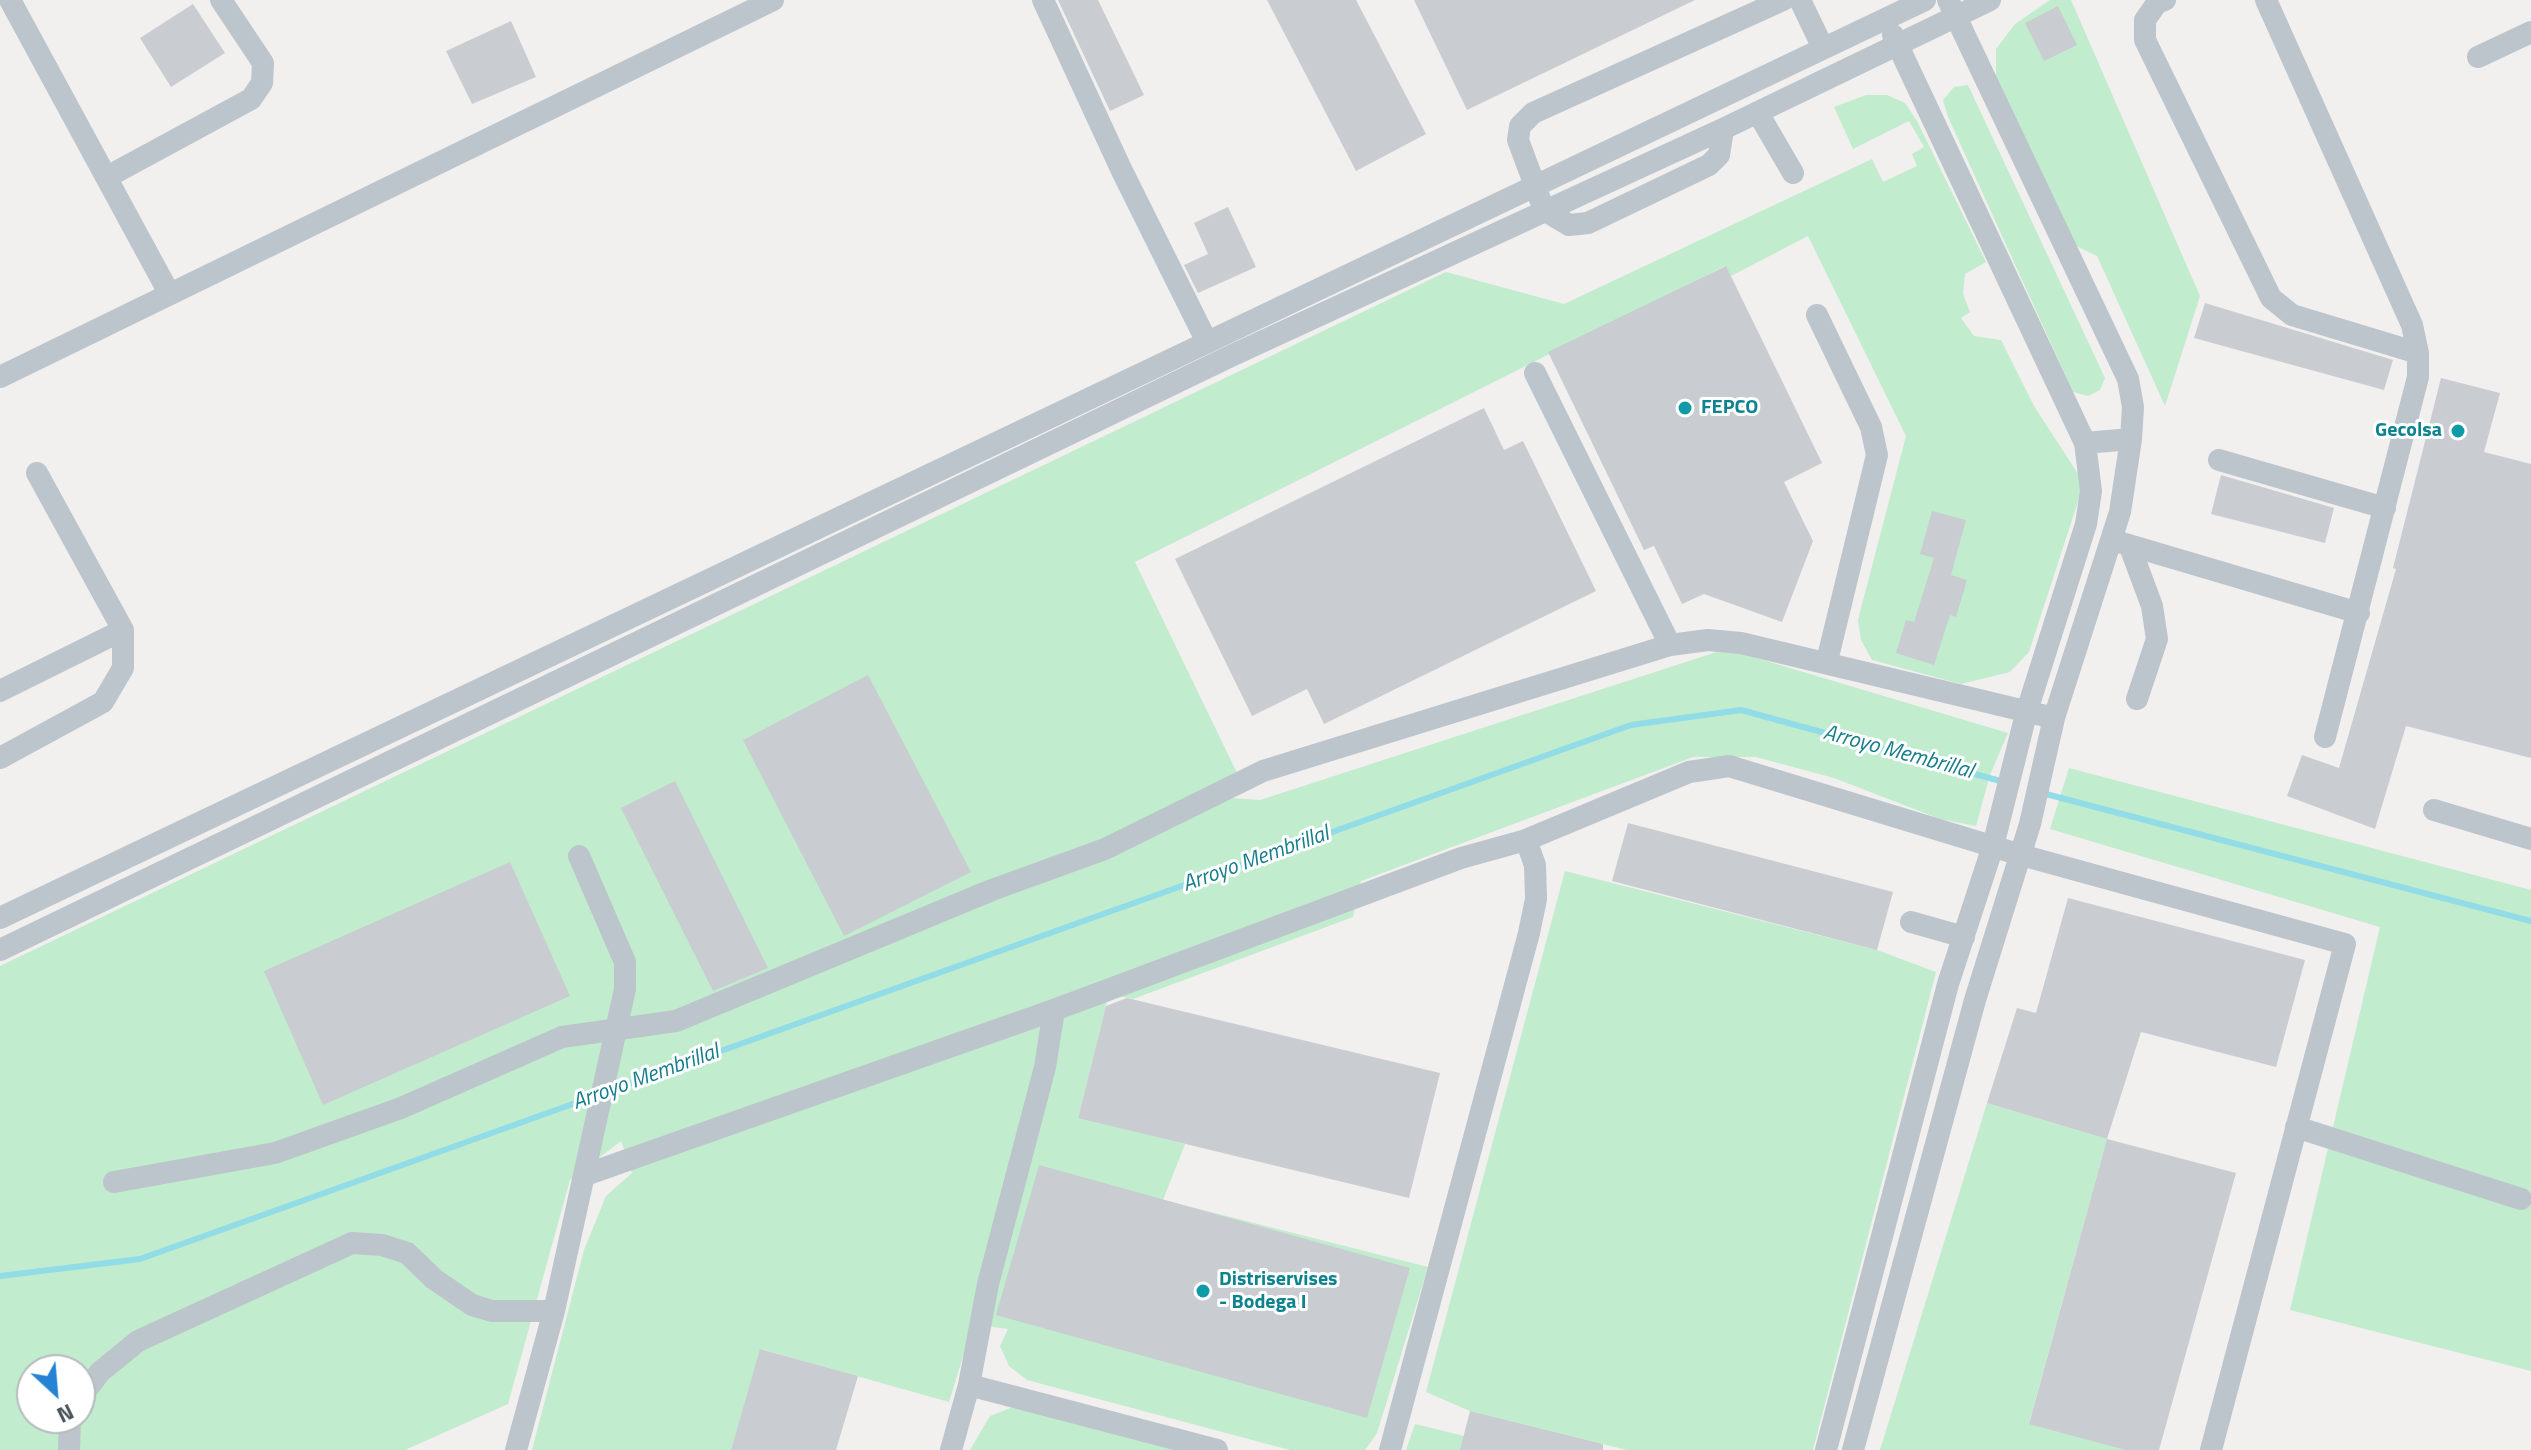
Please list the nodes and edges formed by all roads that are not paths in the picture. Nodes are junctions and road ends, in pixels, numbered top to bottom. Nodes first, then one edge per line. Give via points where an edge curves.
1 (10, 0) edge
2 (221, 0) edge
3 (773, 0) edge
4 (1043, 0) edge
5 (1783, 0) edge
6 (1800, 0) edge
7 (1925, 0) edge
8 (1990, 0) edge
9 (2165, 0) edge
10 (2266, 0) edge
11 (1952, 9) edge
12 (1885, 18) junction
13 (2531, 32) edge
14 (1898, 46) junction
15 (1823, 48) junction
16 (2478, 57) dead end
17 (1758, 113) junction
18 (1793, 173) dead end
19 (107, 177) junction
20 (1535, 186) junction
21 (1544, 210) junction
22 (169, 293) junction
23 (1817, 315) dead end
24 (1207, 342) junction
25 (2418, 353) junction
26 (1535, 373) dead end
27 (0, 377) edge
28 (2131, 439) junction
29 (2085, 443) junction
30 (2219, 460) dead end
31 (37, 473) dead end
32 (2385, 508) junction
33 (2121, 543) junction
34 (745, 563) junction
35 (757, 584) junction
36 (2359, 613) junction
37 (123, 630) junction
38 (1670, 645) junction
39 (1827, 661) junction
40 (0, 691) edge
41 (2137, 699) dead end
42 (2026, 714) junction
43 (2054, 718) junction
44 (2325, 737) dead end
45 (0, 758) edge
46 (2434, 810) dead end
47 (2531, 839) edge
48 (1526, 840) junction
49 (1993, 846) junction
50 (2021, 855) junction
51 (579, 856) dead end
52 (0, 918) edge
53 (1911, 922) dead end
54 (1964, 937) junction
55 (0, 950) edge
56 (1054, 1010) junction
57 (617, 1030) junction
58 (2296, 1127) junction
59 (585, 1175) junction
60 (114, 1182) dead end
61 (2521, 1199) dead end
62 (554, 1311) junction
63 (96, 1377) edge
64 (969, 1385) junction
65 (516, 1450) edge
66 (951, 1450) edge
67 (1217, 1450) edge
68 (1390, 1450) edge
69 (1826, 1450) edge
70 (1853, 1450) edge
71 (2211, 1450) edge

1 - 19 street
2 - 19 street via 263,63 262,83 251,99
3 - 22 street
4 - 24 street
5 - 20 street via 1533,113 1520,126 1518,140
6 - 15 street
7 - 12 street
8 - 11 street
9 - 25 street via 2145,20 2145,40 2271,298 2292,315
10 - 25 street via 2412,325
11 - 14 street
11 - 28 street via 2128,379
12 - 14 street
12 - 15 street
13 - 16 street
14 - 17 street
14 - 29 street
15 - 20 street
17 - 18 street
17 - 21 street
19 - 22 street
20 - 21 street
20 - 24 street
21 - 35 street
22 - 27 street
23 - 39 street via 1871,427 1877,455
24 - 34 street
25 - 32 street via 2418,377
26 - 38 street
28 - 29 street
28 - 33 street
29 - 42 street via 2091,491 2086,524
30 - 32 street
31 - 37 street
32 - 36 street
33 - 36 street
33 - 41 street via 2152,606 2157,639
33 - 43 street
34 - 35 street
34 - 52 street
35 - 55 street
36 - 44 street
37 - 40 street
37 - 45 street via 123,668 103,702
38 - 39 street via 1719,641
38 - 57 street via 1263,771 1058,869 992,890 676,1021
39 - 42 street
42 - 43 street
42 - 49 street
43 - 50 street
46 - 47 street
48 - 49 street via 1689,772 1729,766
48 - 56 street via 1461,858
48 - 68 street via 1535,865 1529,933
49 - 50 street
49 - 54 street
50 - 58 street via 2345,944
50 - 70 street via 1975,1000
51 - 57 street via 625,962
53 - 54 street
54 - 69 street
56 - 59 street
56 - 64 street
57 - 59 street
57 - 60 street via 562,1037 401,1108 275,1153
58 - 61 street
58 - 71 street
59 - 62 street
62 - 63 street via 492,1311 472,1305 407,1253 352,1243 138,1341
62 - 65 street
64 - 66 street
64 - 67 street

